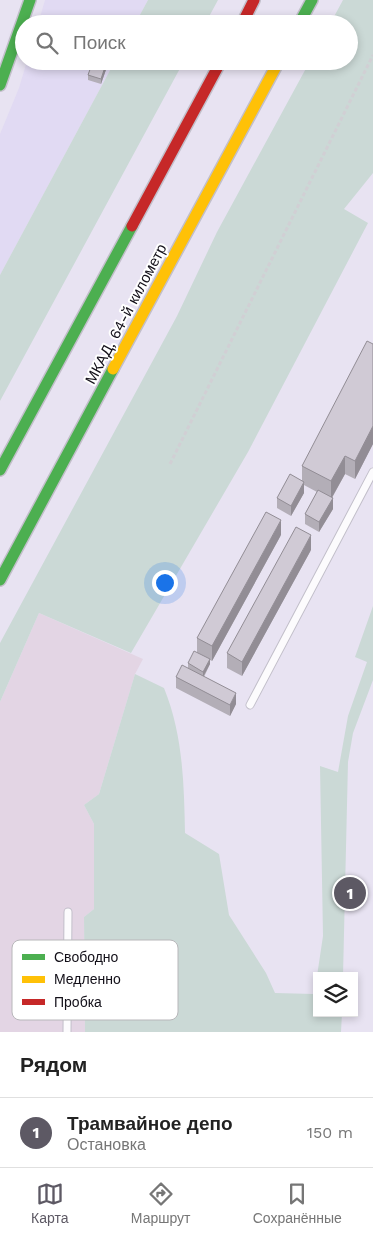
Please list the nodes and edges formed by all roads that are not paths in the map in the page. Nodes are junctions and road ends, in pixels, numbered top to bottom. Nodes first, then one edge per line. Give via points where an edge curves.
1 (30, 0) edge
2 (254, 0) edge
3 (312, 0) edge
4 (25, 15) edge
5 (246, 15) edge
6 (304, 15) edge
7 (15, 42) edge
8 (216, 70) edge
9 (274, 70) edge
10 (0, 85) edge
11 (0, 470) edge
12 (373, 472) edge
13 (0, 580) edge
14 (250, 705) dead end
15 (68, 912) dead end
16 (68, 940) edge

1 - 4 main road
2 - 5 main road
3 - 6 main road
7 - 10 main road
8 - 11 main road
9 - 13 main road, МКАД, 64-й километр
12 - 14 lane
15 - 16 lane

